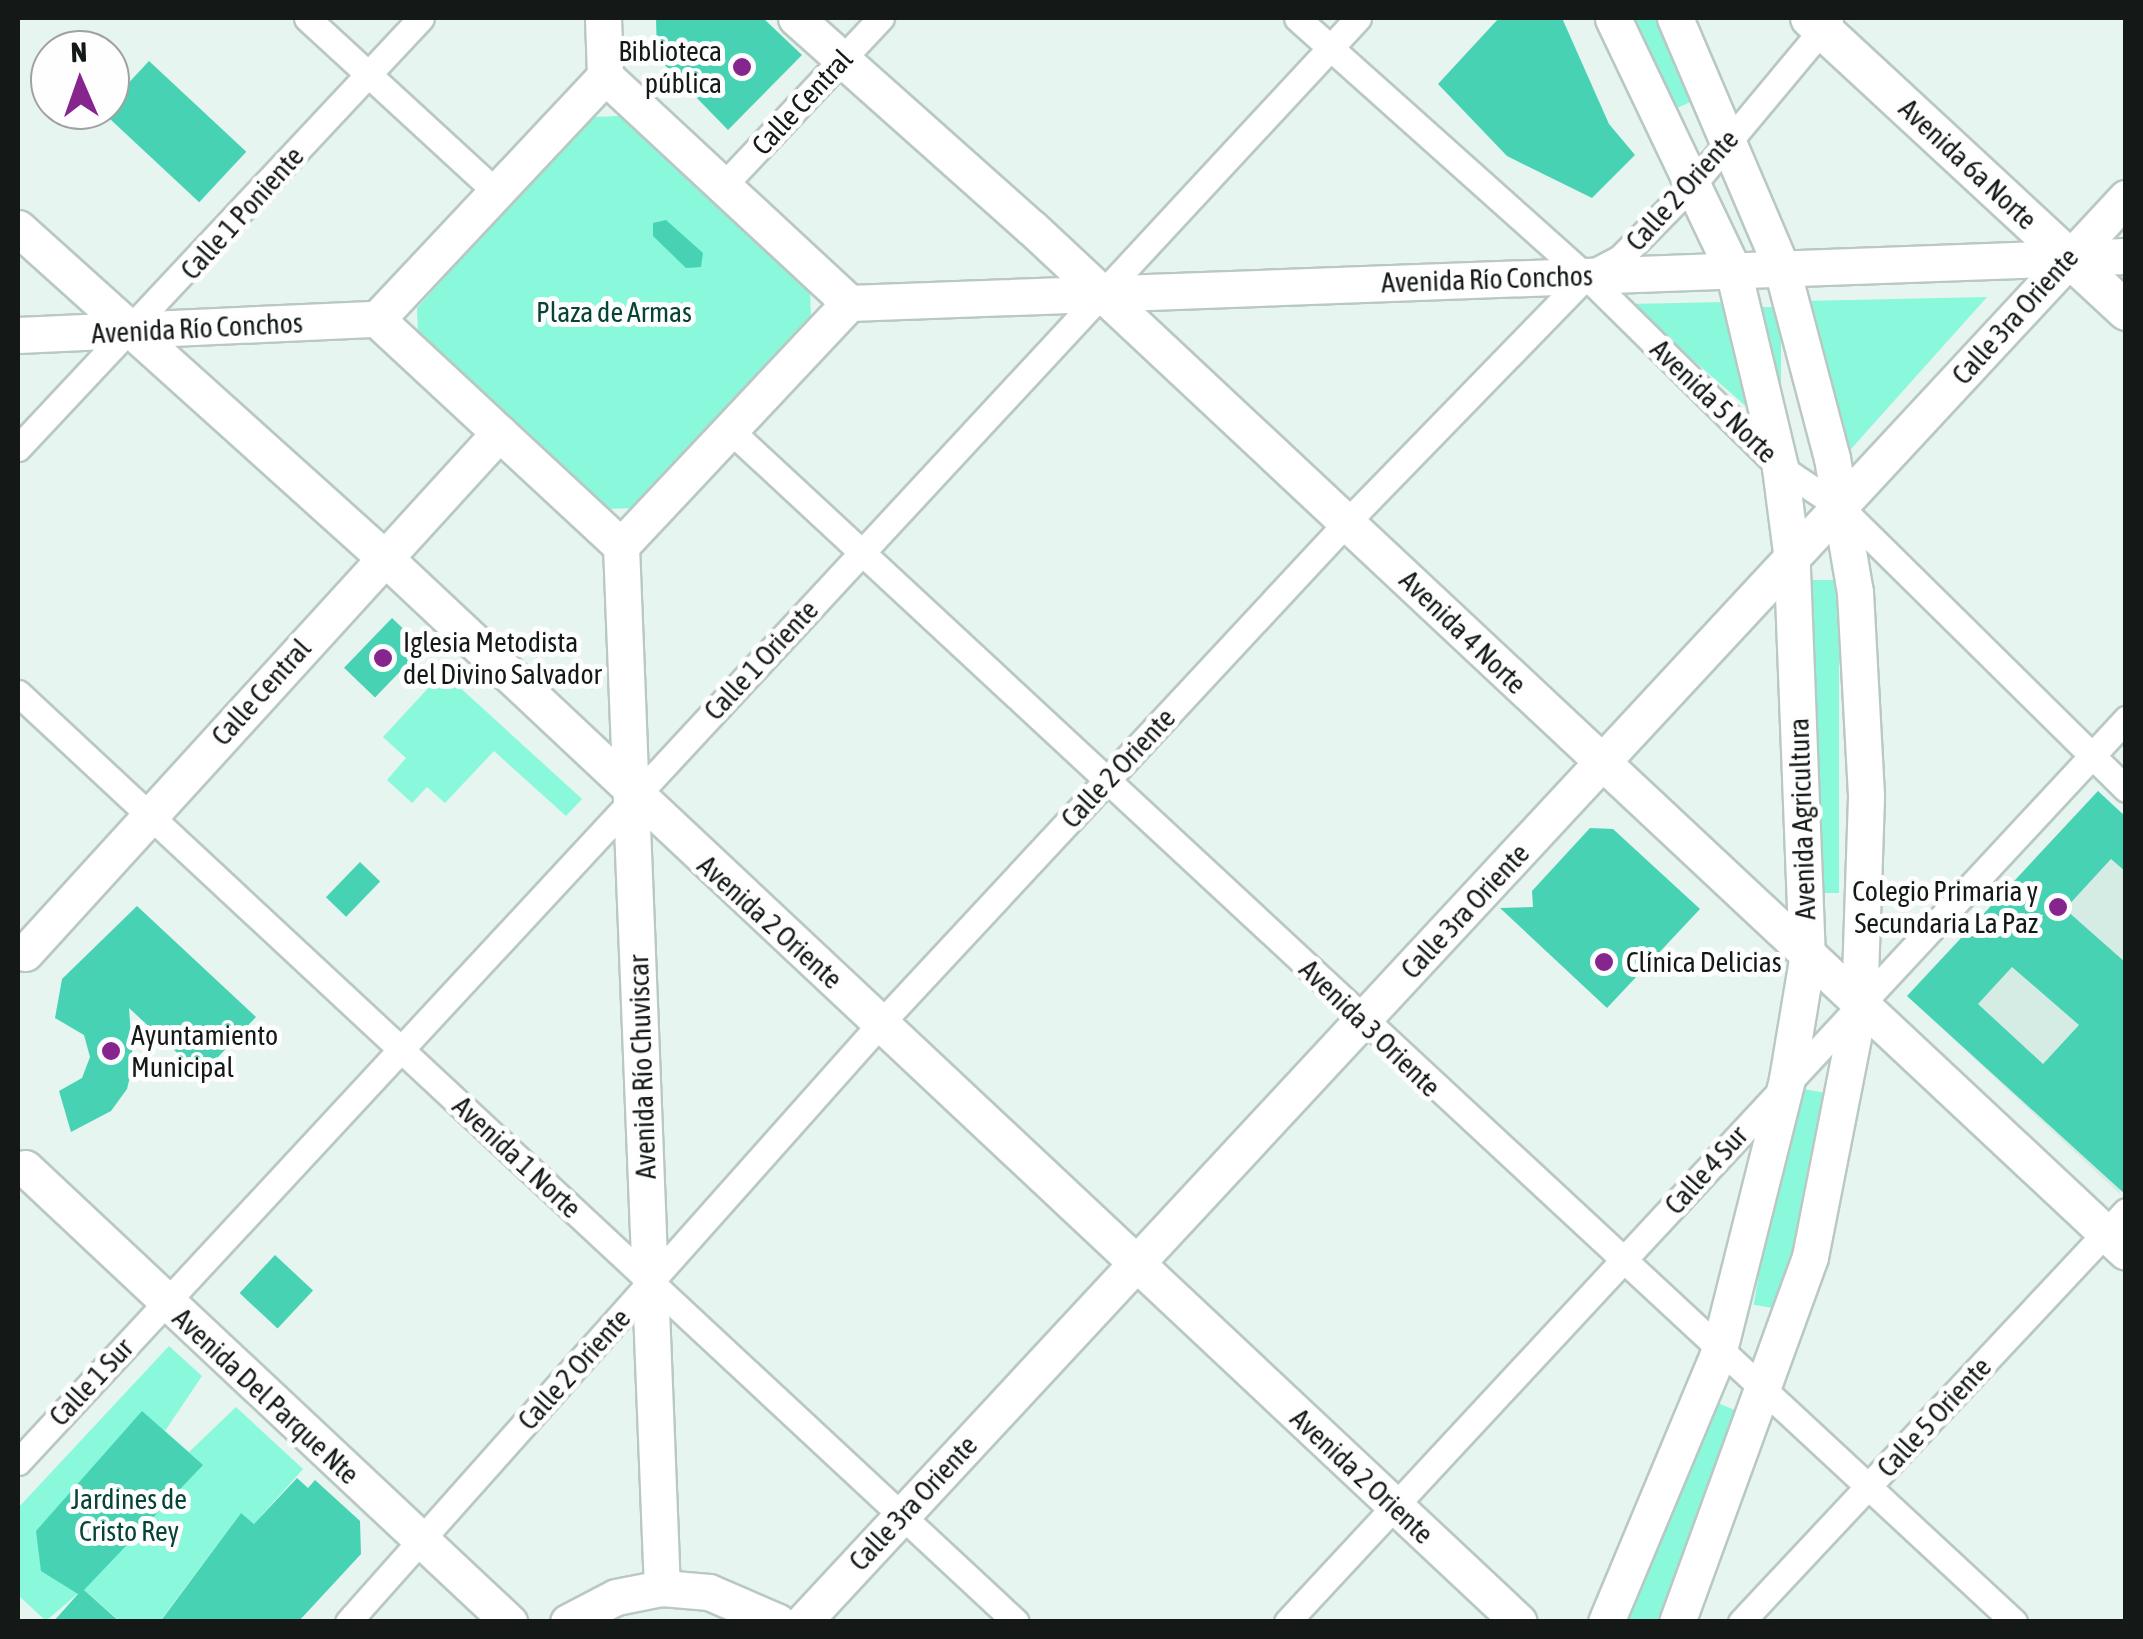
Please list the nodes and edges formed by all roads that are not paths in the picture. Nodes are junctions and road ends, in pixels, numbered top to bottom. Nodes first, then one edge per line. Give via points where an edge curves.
1 (307, 18) edge
2 (421, 18) edge
3 (603, 18) edge
4 (796, 18) edge
5 (881, 18) edge
6 (1297, 18) edge
7 (1358, 18) edge
8 (1613, 18) edge
9 (1675, 18) edge
10 (1821, 21) edge
11 (1329, 48) junction
12 (841, 60) junction
13 (368, 74) junction
14 (605, 76) junction
15 (1730, 138) junction
16 (1695, 182) junction
17 (723, 186) junction
18 (496, 192) junction
19 (2126, 198) edge
20 (18, 228) edge
21 (2126, 256) edge
22 (2068, 258) junction
23 (1782, 268) junction
24 (1733, 270) junction
25 (1586, 276) junction
26 (1102, 294) junction
27 (849, 304) junction
28 (2126, 311) edge
29 (377, 319) junction
30 (134, 332) junction
31 (18, 336) edge
32 (730, 430) junction
33 (499, 432) junction
34 (18, 448) edge
35 (1780, 467) junction
36 (1840, 508) junction
37 (1347, 522) junction
38 (621, 546) junction
39 (864, 551) junction
40 (384, 557) junction
41 (1792, 560) junction
42 (18, 693) edge
43 (2126, 719) edge
44 (2090, 757) junction
45 (1601, 765) junction
46 (1111, 776) junction
47 (2126, 789) edge
48 (631, 796) junction
49 (149, 815) junction
50 (20, 960) edge
51 (1807, 960) junction
52 (1859, 1007) junction
53 (1361, 1022) junction
54 (881, 1023) junction
55 (405, 1053) junction
56 (1787, 1079) junction
57 (20, 1162) edge
58 (2119, 1232) edge
59 (1136, 1264) junction
60 (1622, 1264) junction
61 (650, 1283) junction
62 (165, 1303) junction
63 (1718, 1354) junction
64 (1765, 1396) junction
65 (18, 1462) edge
66 (1869, 1486) junction
67 (1396, 1508) junction
68 (902, 1515) junction
69 (420, 1537) junction
70 (662, 1588) junction
71 (348, 1622) edge
72 (510, 1622) edge
73 (568, 1622) edge
74 (778, 1622) edge
75 (803, 1622) edge
76 (1016, 1622) edge
77 (1287, 1622) edge
78 (1518, 1622) edge
79 (1606, 1622) edge
80 (1677, 1622) edge
81 (1741, 1622) edge
82 (2014, 1622) edge

1 - 13 street
2 - 13 street, Calle 1 Poniente
3 - 14 main road
4 - 12 main road, Avenida 4 Norte
5 - 12 street, Calle Central
6 - 11 street, Avenida 5 Norte
7 - 11 street, Calle 1 Oriente
8 - 16 main road, Avenida Agricultura
9 - 15 main road, Avenida Agricultura
10 - 15 street, Calle 2 Oriente
10 - 22 main road, Avenida 6a Norte
11 - 25 street, Avenida 5 Norte
11 - 26 street, Calle 1 Oriente
12 - 17 street, Calle Central
12 - 26 main road, Avenida 4 Norte
13 - 18 street
13 - 30 street, Calle 1 Poniente
14 - 17 main road
14 - 18 main road
15 - 16 street, Calle 2 Oriente
15 - 23 main road, Avenida Agricultura
16 - 24 main road, Avenida Agricultura
16 - 25 street, Calle 2 Oriente via 1621,257
17 - 27 main road
18 - 29 main road
19 - 22 main road, Calle 3ra Oriente
20 - 30 main road, Avenida 2 Oriente
21 - 22 main road, Avenida Río Conchos
22 - 23 main road, Avenida Río Conchos
22 - 28 main road, Avenida 6a Norte
22 - 36 main road, Calle 3ra Oriente
23 - 24 main road, Avenida Río Conchos
23 - 36 main road, Avenida Agricultura
24 - 25 main road, Avenida Río Conchos
24 - 35 main road, Avenida Agricultura
25 - 26 main road, Avenida Río Conchos
25 - 35 street, Avenida 5 Norte
25 - 37 street, Calle 2 Oriente
26 - 27 main road, Avenida Río Conchos
26 - 37 main road, Avenida 4 Norte
26 - 39 street, Calle 1 Oriente
27 - 32 main road
29 - 30 main road, Avenida Río Conchos
29 - 33 main road
30 - 31 main road, Avenida Río Conchos
30 - 34 street, Calle 1 Poniente
30 - 40 main road, Avenida 2 Oriente
32 - 38 main road
32 - 39 street, Avenida 3 Oriente
33 - 38 main road
33 - 40 main road, Calle Central
35 - 36 street, Avenida 5 Norte
35 - 41 main road, Avenida Agricultura
36 - 41 main road, Calle 3ra Oriente
36 - 44 street, Avenida 5 Norte
36 - 52 main road, Avenida Agricultura via 1855,592 1866,798
37 - 45 main road, Avenida 4 Norte
37 - 46 street, Calle 2 Oriente
38 - 48 main road, Avenida Río Chuviscar
39 - 46 street, Avenida 3 Oriente
39 - 48 street, Calle 1 Oriente
40 - 48 main road, Avenida 2 Oriente
40 - 49 main road, Calle Central
41 - 45 main road, Calle 3ra Oriente
41 - 51 main road, Avenida Agricultura
42 - 49 street, Avenida 1 Norte
43 - 44 street, Calle 4 Sur
44 - 47 street, Avenida 5 Norte
44 - 52 street, Calle 4 Sur
45 - 51 main road, Avenida 4 Norte
45 - 53 main road, Calle 3ra Oriente
46 - 53 street, Avenida 3 Oriente
46 - 54 street, Calle 2 Oriente
48 - 54 main road, Avenida 2 Oriente
48 - 55 street, Calle 1 Oriente
48 - 61 main road, Avenida Río Chuviscar
49 - 50 main road, Calle Central
49 - 55 street, Avenida 1 Norte
51 - 52 main road, Avenida 4 Norte
51 - 56 main road, Avenida Agricultura
52 - 56 street, Calle 4 Sur
52 - 58 main road, Avenida 4 Norte
52 - 64 main road, Avenida Agricultura via 1810,1257
53 - 59 main road, Calle 3ra Oriente
53 - 60 street, Avenida 3 Oriente
54 - 59 main road, Avenida 2 Oriente
54 - 61 street, Calle 2 Oriente
55 - 61 street, Avenida 1 Norte
55 - 62 street, Calle 1 Oriente
56 - 60 street, Calle 4 Sur
56 - 63 main road, Avenida Agricultura
57 - 62 main road, Avenida Del Parque Nte
58 - 66 street, Calle 5 Oriente
59 - 67 main road, Avenida 2 Oriente
59 - 68 main road, Calle 3ra Oriente
60 - 63 street, Avenida 3 Oriente
60 - 67 street, Calle 4 Sur
61 - 68 street, Avenida 1 Norte
61 - 69 street, Calle 2 Oriente
61 - 70 main road, Avenida Río Chuviscar
62 - 65 street, Calle 1 Sur
62 - 69 main road, Avenida Del Parque Nte
63 - 64 street, Avenida 3 Oriente
63 - 79 main road, Avenida Agricultura
64 - 66 street, Avenida 3 Oriente
64 - 80 main road, Avenida Agricultura
66 - 81 street, Calle 5 Oriente
66 - 82 street, Avenida 3 Oriente
67 - 77 street, Calle 4 Sur
67 - 78 main road, Avenida 2 Oriente
68 - 75 main road, Calle 3ra Oriente
68 - 76 street, Avenida 1 Norte
69 - 71 street, Calle 2 Oriente
69 - 72 main road, Avenida Del Parque Nte
70 - 73 main road via 616,1597
70 - 74 main road via 709,1592

